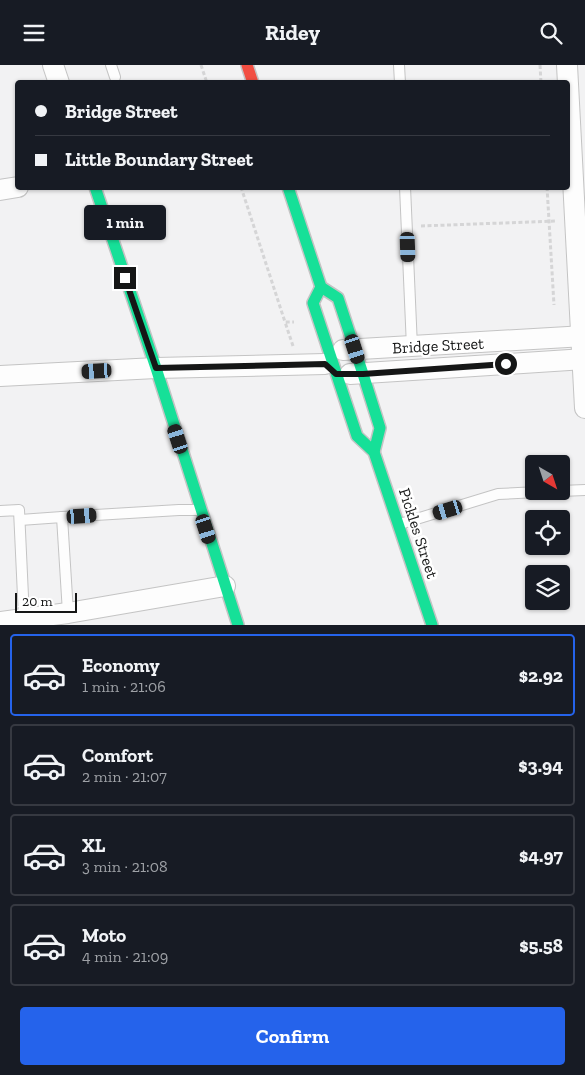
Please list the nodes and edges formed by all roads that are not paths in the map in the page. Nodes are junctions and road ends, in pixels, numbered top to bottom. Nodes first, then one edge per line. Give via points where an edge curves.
1 (53, 65) edge
2 (111, 65) edge
3 (247, 65) edge
4 (399, 65) edge
5 (567, 65) edge
6 (115, 77) dead end
7 (58, 80) edge
8 (252, 80) edge
9 (400, 80) edge
10 (568, 80) edge
11 (570, 117) edge
12 (15, 188) edge
13 (0, 190) edge
14 (96, 190) edge
15 (289, 190) edge
16 (405, 190) edge
17 (322, 287) junction
18 (583, 336) edge
19 (412, 347) junction
20 (355, 349) junction
21 (584, 359) edge
22 (330, 363) junction
23 (156, 368) junction
24 (363, 374) junction
25 (0, 376) edge
26 (585, 408) edge
27 (374, 452) junction
28 (585, 490) edge
29 (570, 491) edge
30 (525, 493) edge
31 (200, 510) junction
32 (0, 511) edge
33 (62, 517) junction
34 (20, 520) junction
35 (399, 525) junction
36 (224, 586) junction
37 (72, 616) edge
38 (28, 620) edge
39 (0, 622) edge
40 (238, 625) edge
41 (432, 625) edge

1 - 7 street
2 - 6 lane
3 - 8 street
4 - 9 lane
5 - 10 street
11 - 18 street
12 - 13 street
14 - 23 street
15 - 17 street
16 - 19 lane
17 - 20 street via 338,298
17 - 22 street, Pickles Street via 313,303
18 - 19 street, Bridge Street
18 - 21 street
19 - 20 street, Bridge Street
20 - 22 street, Bridge Street
20 - 24 street
21 - 24 street, Bridge Street
21 - 26 street
22 - 23 street
22 - 24 street, Bridge Street
22 - 27 street, Pickles Street via 357,437
23 - 25 street
23 - 31 street
24 - 27 street via 380,428
27 - 35 street, Pickles Street
28 - 29 lane
30 - 35 lane via 498,494
31 - 33 lane
31 - 36 street
32 - 34 lane via 19,510
33 - 34 lane
33 - 37 lane
34 - 38 lane
35 - 41 street, Pickles Street
36 - 37 street
36 - 40 street
37 - 38 street
38 - 39 street

